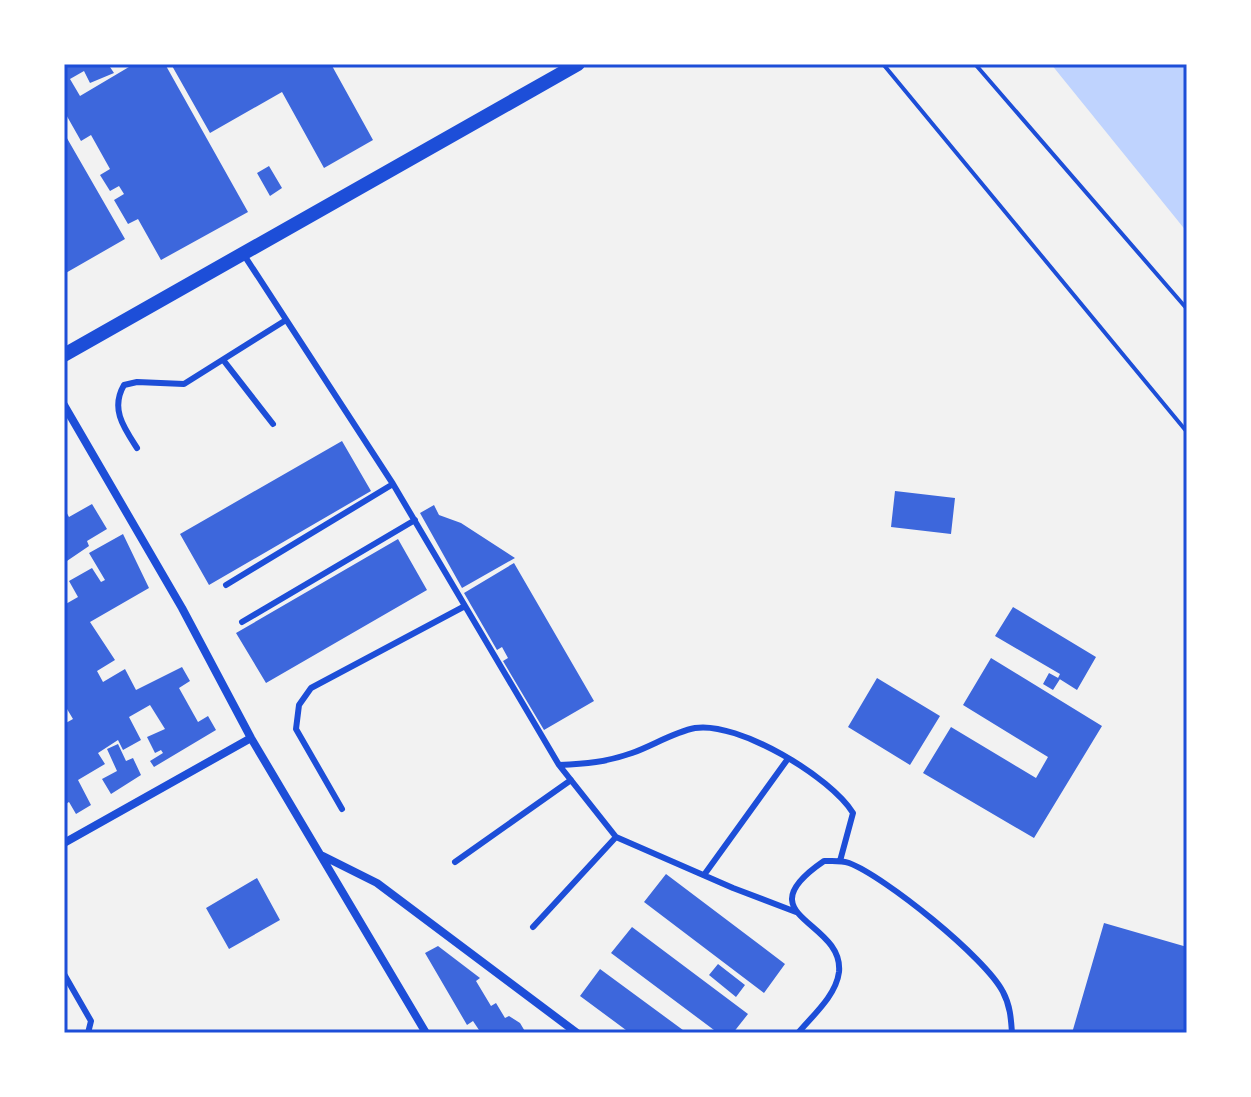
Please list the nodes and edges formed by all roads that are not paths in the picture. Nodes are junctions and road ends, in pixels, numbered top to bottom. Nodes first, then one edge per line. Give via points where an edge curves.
1 (577, 64) edge
2 (242, 252) junction
3 (286, 320) junction
4 (64, 355) edge
5 (224, 361) junction
6 (64, 405) edge
7 (273, 424) dead end
8 (137, 448) dead end
9 (393, 484) junction
10 (415, 520) junction
11 (226, 585) dead end
12 (465, 606) junction
13 (242, 622) dead end
14 (251, 738) junction
15 (787, 760) junction
16 (559, 765) junction
17 (571, 780) junction
18 (342, 809) dead end
19 (616, 837) junction
20 (64, 843) edge
21 (322, 856) junction
22 (840, 861) junction
23 (455, 862) dead end
24 (704, 875) junction
25 (796, 912) junction
26 (533, 927) dead end
27 (64, 974) edge
28 (88, 1033) edge
29 (426, 1033) edge
30 (577, 1033) edge
31 (798, 1033) edge
32 (1012, 1033) edge

1 - 2 street
2 - 3 lane
2 - 4 street
3 - 5 lane
3 - 9 lane
5 - 7 lane
5 - 8 lane via 184,384 124,385 118,395 118,418
6 - 14 street
9 - 10 lane
9 - 11 lane
10 - 12 lane
10 - 13 lane
12 - 16 lane
12 - 18 lane via 311,688 299,705 296,729
14 - 20 street
14 - 21 street
15 - 16 lane via 737,732 696,728 601,763
15 - 22 lane via 843,796 853,813
15 - 24 lane
16 - 17 lane
17 - 19 lane
17 - 23 lane
19 - 24 lane
19 - 26 lane
21 - 29 street
21 - 30 street via 377,883
22 - 25 lane via 824,861 804,877 793,890
22 - 32 lane via 851,863 922,912 972,954 1002,990
24 - 25 lane
25 - 31 lane via 834,951 839,972 833,990
27 - 28 lane via 91,1021

